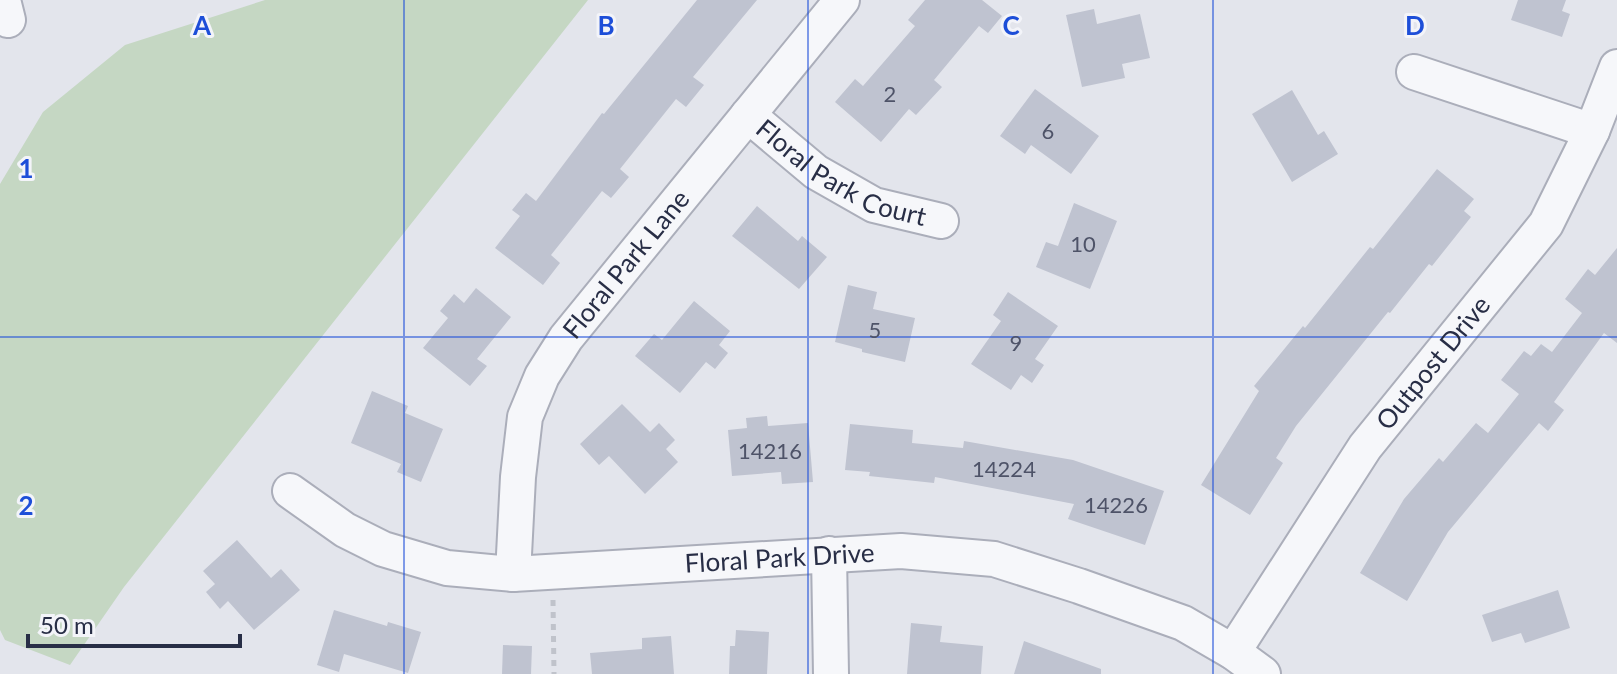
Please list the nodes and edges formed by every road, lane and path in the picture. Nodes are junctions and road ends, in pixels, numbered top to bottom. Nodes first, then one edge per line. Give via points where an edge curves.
1 (842, 0) edge
2 (1617, 67) edge
3 (1414, 72) dead end
4 (748, 115) junction
5 (1592, 131) junction
6 (941, 221) dead end
7 (290, 491) dead end
8 (829, 554) junction
9 (553, 571) junction
10 (513, 574) junction
11 (1233, 652) junction
12 (554, 674) edge
13 (831, 674) edge
14 (1263, 674) edge

1 - 4 street, Floral Park Lane
2 - 5 street, Outpost Drive
3 - 5 street
4 - 6 street, Floral Park Court via 816,172 874,205
4 - 10 street, Floral Park Lane via 566,338 542,376 525,417
5 - 11 street, Outpost Drive via 1546,224 1365,447
7 - 10 street, Floral Park Drive via 383,549 447,568
8 - 9 street, Floral Park Drive
8 - 11 street, Floral Park Drive via 901,551 994,559 1183,623
8 - 13 street
9 - 10 street, Floral Park Drive
9 - 12 path
11 - 14 street, Floral Park Drive

